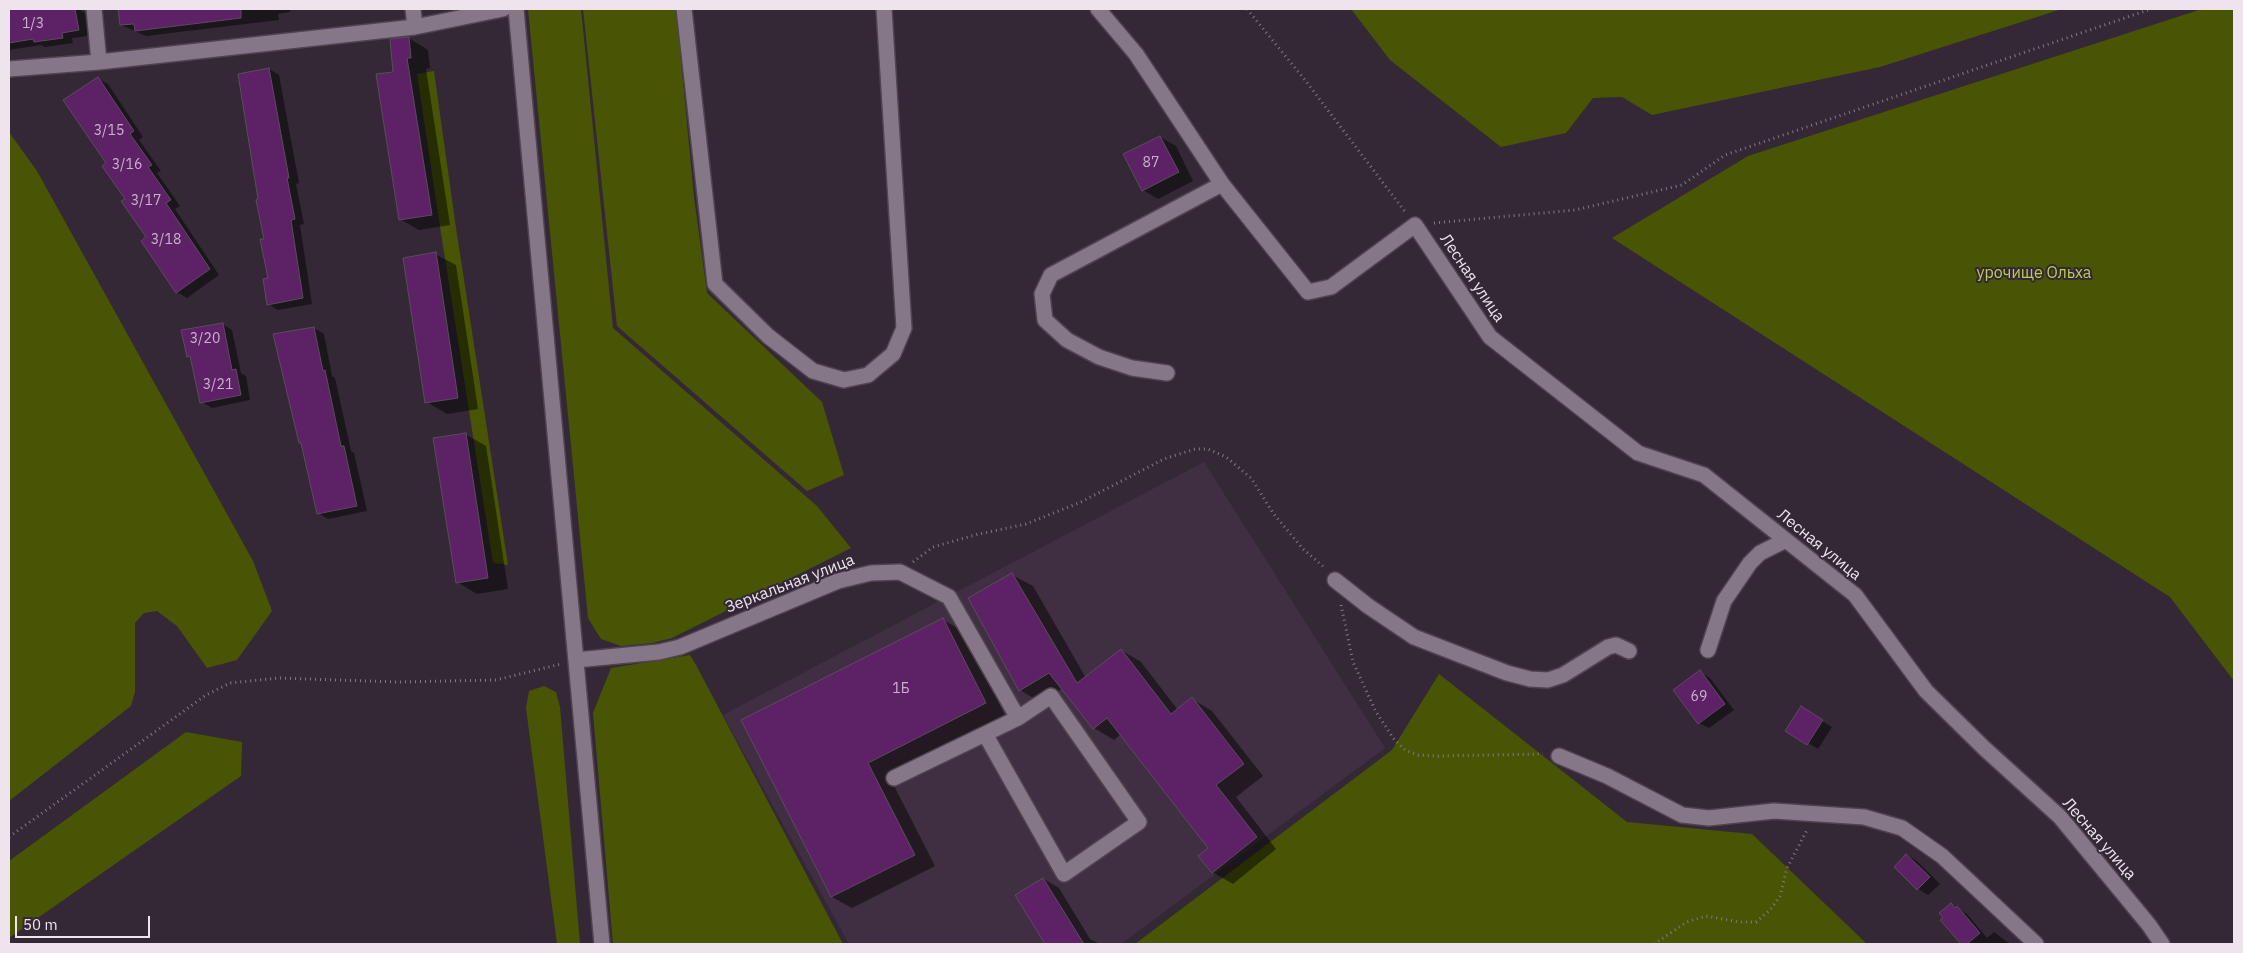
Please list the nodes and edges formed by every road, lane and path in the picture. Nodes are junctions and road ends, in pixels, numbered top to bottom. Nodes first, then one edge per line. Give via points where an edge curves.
1 (94, 9) edge
2 (413, 9) edge
3 (502, 9) edge
4 (516, 9) edge
5 (684, 9) edge
6 (884, 9) edge
7 (1098, 9) edge
8 (1247, 9) edge
9 (2151, 9) edge
10 (415, 27) junction
11 (99, 62) junction
12 (9, 69) edge
13 (1222, 184) junction
14 (1415, 225) junction
15 (1167, 373) dead end
16 (1786, 540) junction
17 (900, 572) junction
18 (1335, 580) junction
19 (1629, 650) dead end
20 (1708, 650) dead end
21 (576, 660) junction
22 (1018, 718) junction
23 (985, 734) junction
24 (1559, 756) joint
25 (894, 778) dead end
26 (1816, 814) junction
27 (9, 837) edge
28 (602, 944) edge
29 (1654, 944) edge
30 (2036, 944) edge
31 (2162, 944) edge

1 - 11 street
2 - 10 street
3 - 10 street
4 - 21 street
5 - 6 street via 715,284 768,336 813,371 844,380 868,375 893,354 904,328
7 - 13 street via 1136,54
8 - 14 path
9 - 14 path via 1725,156 1682,185 1574,210
10 - 11 street
11 - 12 street
13 - 14 street via 1308,292 1331,287
13 - 15 street via 1050,275 1042,294 1045,320 1067,340 1099,357 1132,368
14 - 16 street, Лесная улица via 1490,337 1638,453 1704,474
16 - 20 street via 1760,553 1750,563 1724,601
16 - 31 street, Лесная улица via 1854,596 1926,691 2060,817
17 - 18 path via 933,547 1026,524 1081,502 1164,459 1195,449 1208,449 1226,457 1251,478 1272,513
17 - 21 street, Зеркальная улица via 872,572 838,581 658,652
17 - 22 street, Зеркальная улица via 949,597
18 - 19 street via 1414,637 1507,674 1548,680 1563,675 1608,647 1616,645
18 - 24 path via 1353,662 1376,712 1405,750 1418,755 1438,756
21 - 27 path via 496,680 398,682 279,678 230,683 206,696
21 - 28 street
22 - 23 street
22 - 23 street via 1051,696 1139,822 1064,874
23 - 25 street
24 - 26 street via 1682,815 1709,818 1774,811
26 - 29 path via 1787,868 1780,896 1756,922 1706,916 1687,922
26 - 30 street via 1864,817 1902,828 1942,856

